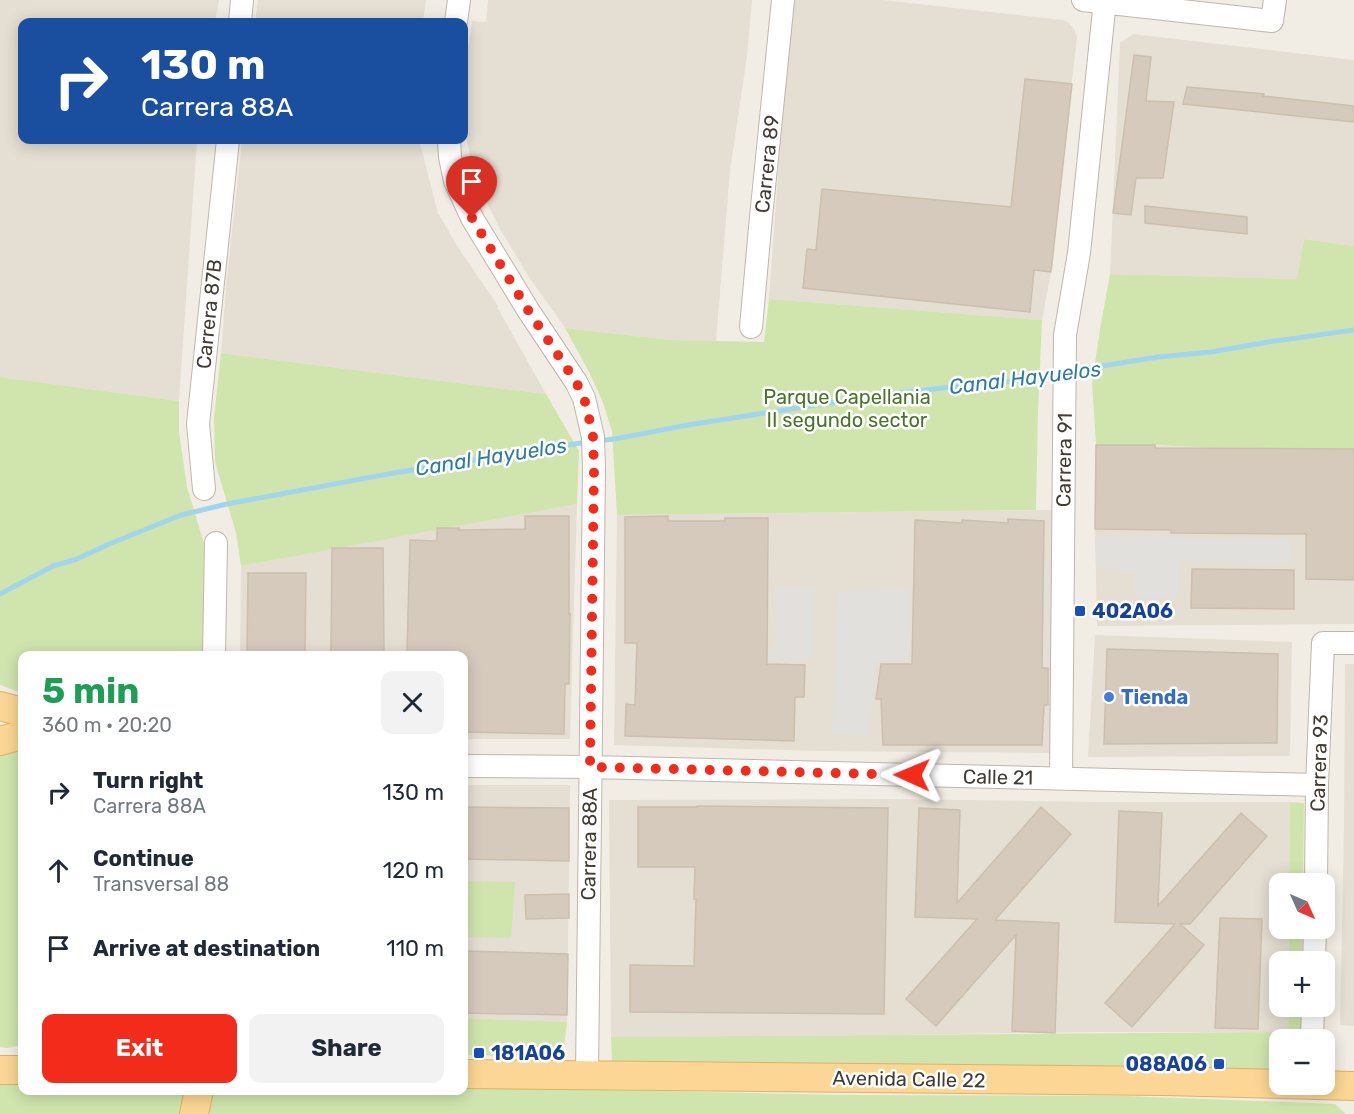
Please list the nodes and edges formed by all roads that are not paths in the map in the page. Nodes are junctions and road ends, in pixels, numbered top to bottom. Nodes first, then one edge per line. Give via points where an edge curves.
1 (242, 0) edge
2 (459, 0) edge
3 (783, 0) edge
4 (1097, 1) edge
5 (1274, 11) edge
6 (240, 18) edge
7 (457, 18) edge
8 (228, 144) edge
9 (449, 148) edge
10 (751, 327) dead end
11 (204, 489) dead end
12 (216, 543) dead end
13 (1354, 643) edge
14 (214, 651) edge
15 (0, 706) edge
16 (18, 711) edge
17 (18, 736) edge
18 (0, 741) edge
19 (468, 766) edge
20 (590, 767) junction
21 (1061, 778) junction
22 (1317, 785) junction
23 (1316, 873) edge
24 (0, 1070) edge
25 (18, 1070) edge
26 (468, 1074) edge
27 (586, 1075) junction
28 (1269, 1084) edge
29 (1335, 1089) edge
30 (198, 1095) edge
31 (1354, 1108) edge
32 (194, 1114) edge

1 - 6 street
2 - 7 street
3 - 10 street, Carrera 89
4 - 5 street
4 - 21 street, Carrera 91 via 1079,253 1065,335
8 - 11 street, Carrera 87B via 198,424
9 - 20 street, Carrera 88A via 455,181 472,218 576,382 588,413 594,469
12 - 14 street
13 - 22 street, Carrera 93 via 1323,643
15 - 16 main road
17 - 18 main road
19 - 20 street, Calle 21
20 - 21 street, Calle 21
20 - 27 street, Carrera 88A
21 - 22 street, Calle 21
22 - 23 street, Carrera 93
24 - 25 main road
26 - 27 main road, Avenida Calle 22
27 - 28 main road, Avenida Calle 22
29 - 31 main road
30 - 32 main road

